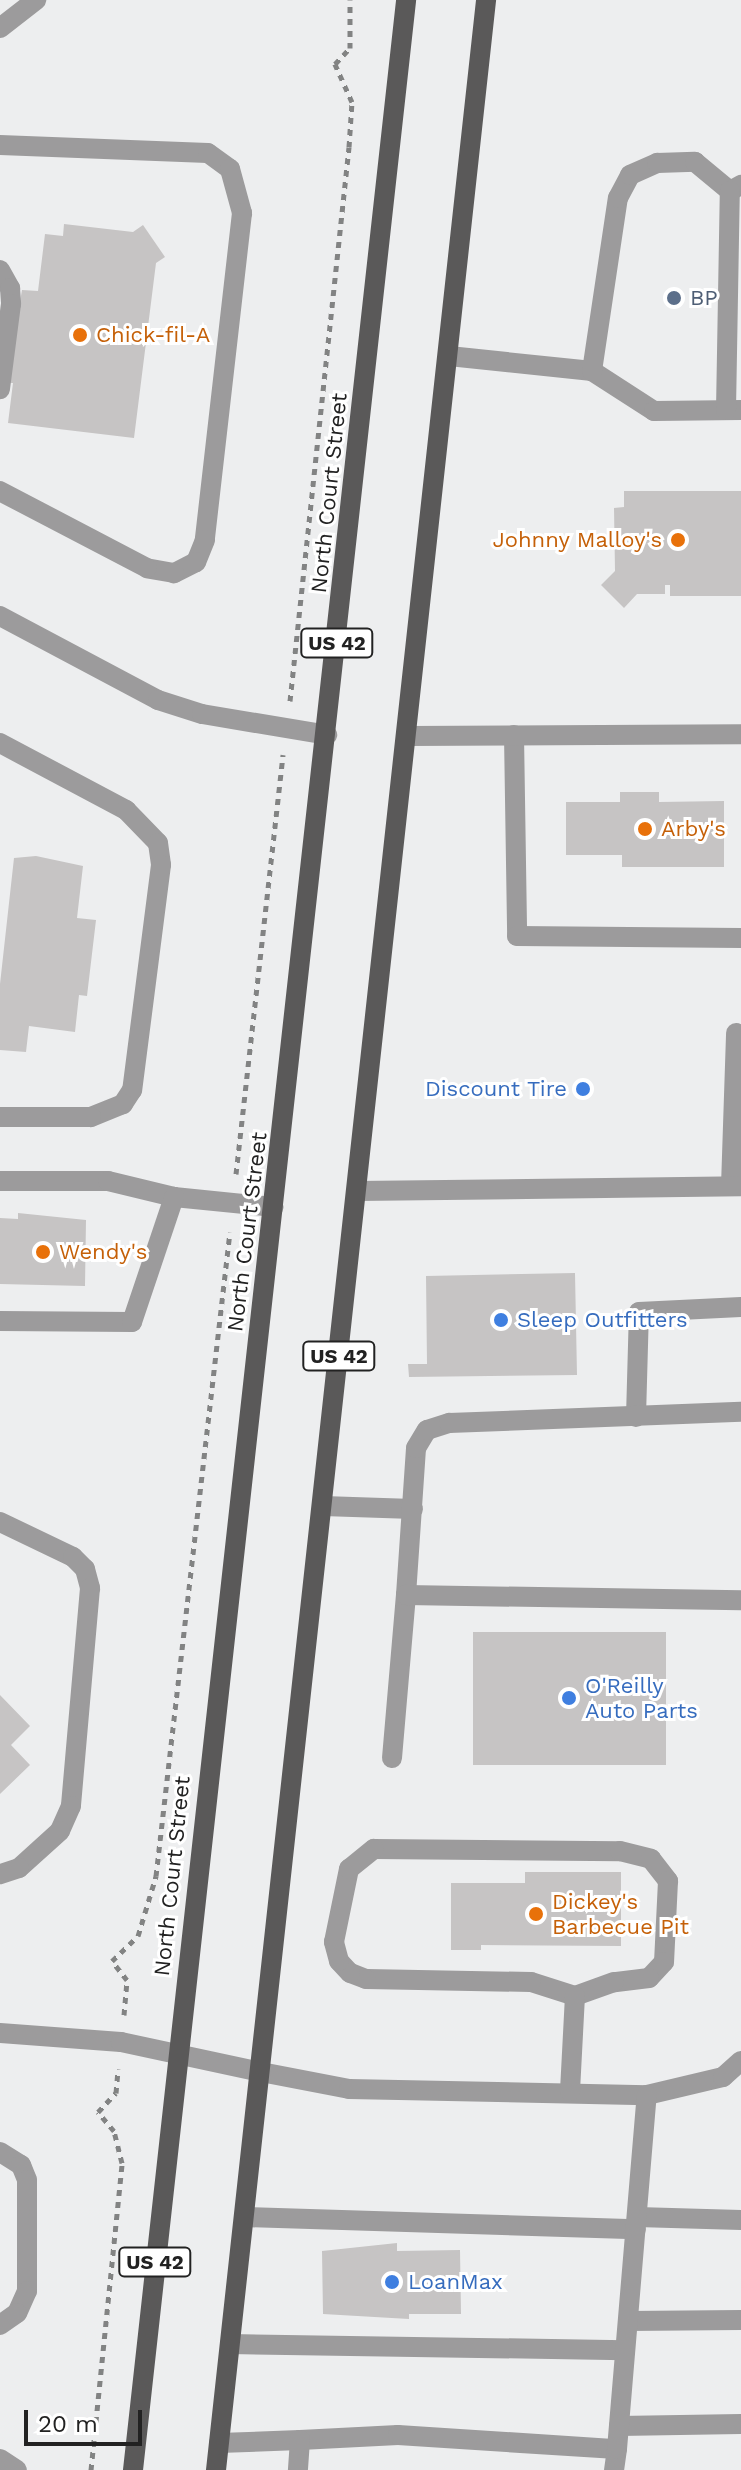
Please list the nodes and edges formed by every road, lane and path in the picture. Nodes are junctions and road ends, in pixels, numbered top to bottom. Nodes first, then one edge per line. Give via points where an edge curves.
1 (36, 0) edge
2 (350, 0) edge
3 (406, 0) edge
4 (486, 0) edge
5 (0, 28) edge
6 (0, 145) edge
7 (736, 188) edge
8 (0, 270) edge
9 (449, 356) junction
10 (592, 371) junction
11 (0, 389) edge
12 (734, 410) edge
13 (0, 491) edge
14 (0, 616) edge
15 (286, 729) junction
16 (741, 734) edge
17 (327, 735) junction
18 (514, 735) junction
19 (409, 736) junction
20 (0, 743) edge
21 (741, 938) edge
22 (736, 1033) dead end
23 (0, 1117) edge
24 (0, 1181) edge
25 (736, 1186) edge
26 (358, 1191) junction
27 (174, 1197) junction
28 (233, 1202) junction
29 (274, 1207) junction
30 (741, 1307) edge
31 (0, 1321) edge
32 (741, 1412) edge
33 (636, 1417) junction
34 (323, 1506) junction
35 (413, 1509) junction
36 (4, 1530) edge
37 (406, 1595) junction
38 (741, 1600) edge
39 (392, 1758) dead end
40 (0, 1874) edge
41 (112, 1961) dead end
42 (575, 1996) junction
43 (0, 2033) edge
44 (177, 2055) junction
45 (741, 2061) edge
46 (261, 2072) junction
47 (732, 2078) edge
48 (570, 2091) junction
49 (647, 2095) junction
50 (98, 2112) dead end
51 (0, 2152) edge
52 (244, 2217) junction
53 (741, 2220) edge
54 (636, 2223) junction
55 (741, 2320) edge
56 (628, 2321) junction
57 (0, 2325) edge
58 (230, 2344) junction
59 (625, 2350) junction
60 (741, 2424) edge
61 (619, 2426) junction
62 (300, 2440) junction
63 (219, 2443) junction
64 (0, 2459) edge
65 (616, 2460) edge
66 (17, 2470) edge
67 (91, 2470) edge
68 (133, 2470) edge
69 (216, 2470) edge
70 (298, 2470) edge

1 - 5 street
2 - 15 path via 350,48 335,64 352,102 349,147
3 - 17 main road, North Court Street / US 42
4 - 9 main road, US 42
6 - 13 street via 208,153 230,169 242,213 205,540 196,562 174,573 147,568
7 - 10 street via 695,162 657,163 630,175 618,198
7 - 12 street
8 - 11 street via 11,304
9 - 10 street
9 - 19 main road, US 42
10 - 12 street via 654,411
14 - 15 street via 158,700
15 - 17 street
15 - 28 path
16 - 18 street
17 - 29 main road, North Court Street / US 42
18 - 19 street
18 - 21 street via 517,936
19 - 26 main road, US 42
20 - 23 street via 126,810 158,843 161,865 132,1090 123,1104 91,1117
22 - 25 street
24 - 27 street via 108,1181
25 - 26 street
26 - 34 main road, US 42
27 - 28 street
27 - 31 street via 132,1322
28 - 29 street
28 - 41 path via 156,1876 138,1936
29 - 44 main road, North Court Street / US 42
30 - 33 street via 639,1312
32 - 33 street
33 - 35 street via 439,1425 427,1430 416,1448
34 - 35 street
34 - 46 main road, US 42
35 - 37 street
36 - 40 street via 73,1557 85,1569 90,1588 71,1806 60,1831 19,1868
37 - 38 street
37 - 39 street
42 - 42 street via 614,1982 649,1978 664,1962 668,1881 651,1859 620,1851 374,1849 349,1869 334,1942 339,1961 350,1973 366,1979 531,1982
42 - 48 street
43 - 44 street via 121,2042
44 - 46 street
44 - 68 main road, North Court Street / US 42
45 - 47 street
46 - 48 street via 349,2089
46 - 52 main road, US 42
47 - 49 street
48 - 49 street
49 - 54 street
50 - 67 path via 114,2131 122,2163
51 - 57 street via 21,2165 27,2291 17,2313
52 - 54 street
52 - 58 main road, US 42
53 - 54 street
54 - 56 street
55 - 56 street
56 - 59 street
58 - 59 street
58 - 63 main road, US 42
59 - 61 street
60 - 61 street
61 - 65 street
62 - 63 street
62 - 65 street via 398,2435
62 - 70 street
63 - 69 main road, US 42
64 - 66 street

